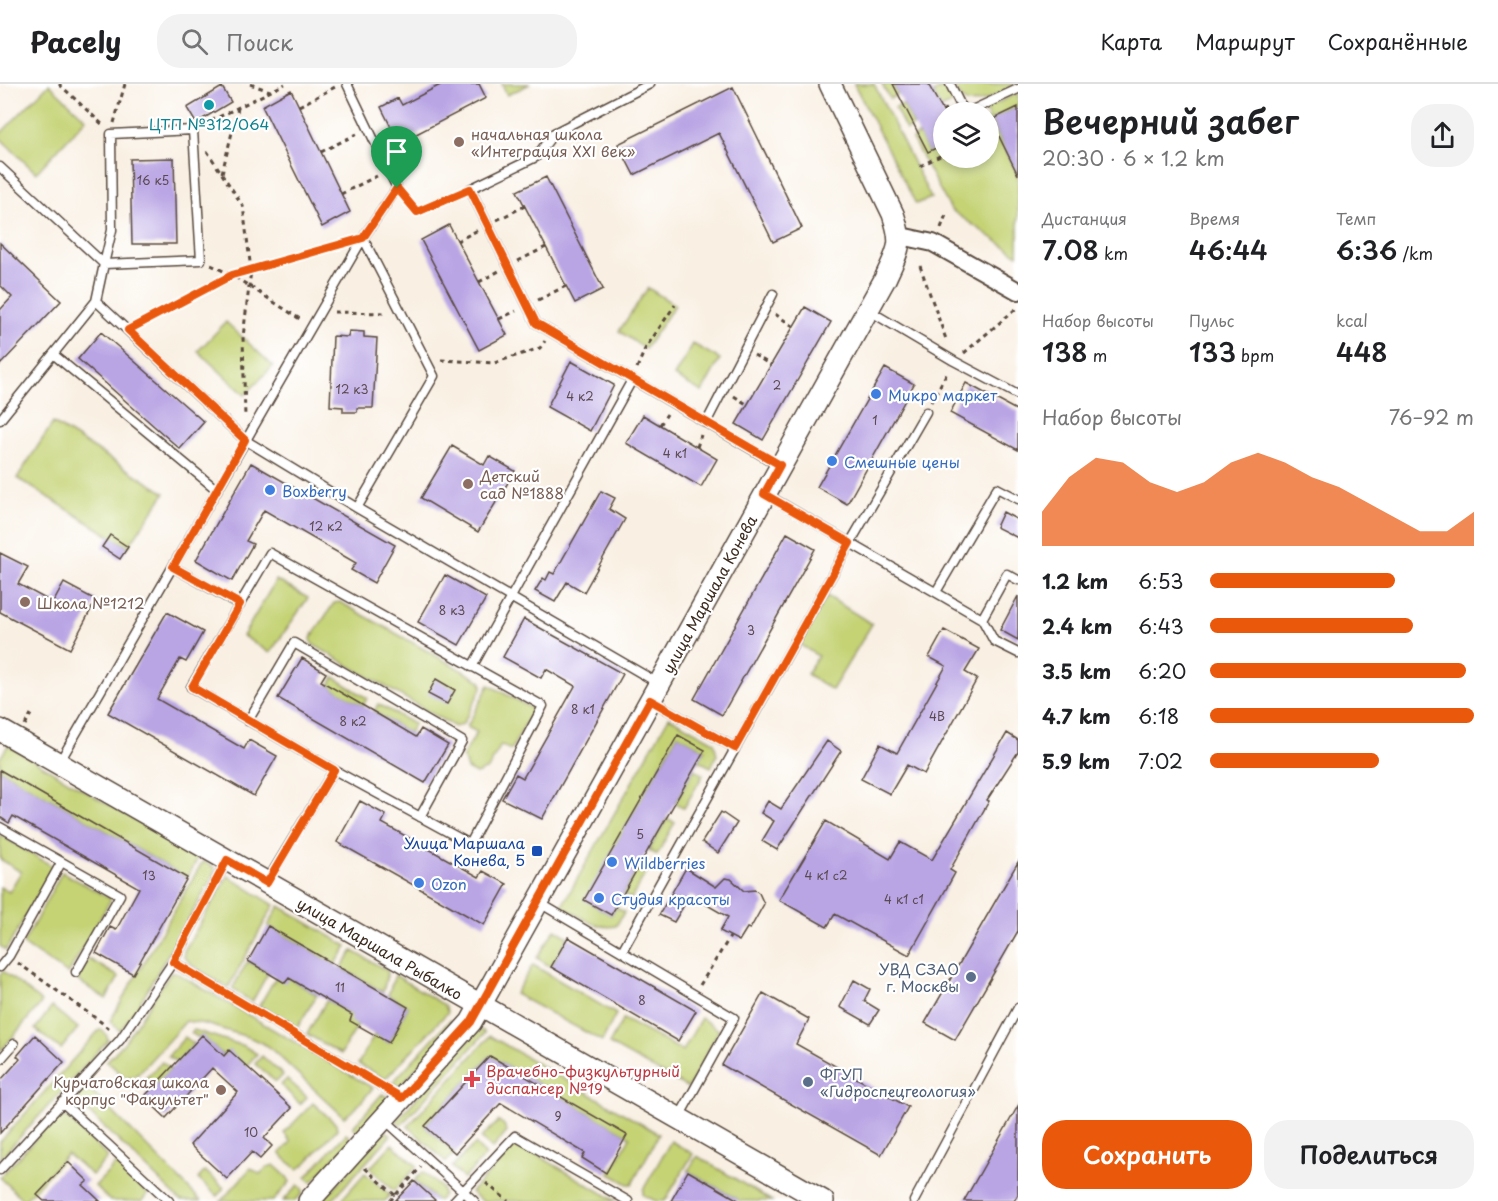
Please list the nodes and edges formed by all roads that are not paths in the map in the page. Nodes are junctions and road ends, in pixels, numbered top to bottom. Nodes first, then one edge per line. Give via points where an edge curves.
1 (347, 84) edge
2 (650, 84) edge
3 (830, 84) edge
4 (950, 84) edge
5 (1018, 89) edge
6 (960, 102) edge
7 (989, 102) edge
8 (0, 167) edge
9 (901, 236) junction
10 (363, 238) junction
11 (104, 264) junction
12 (1018, 291) edge
13 (773, 294) dead end
14 (96, 301) junction
15 (867, 310) junction
16 (53, 354) junction
17 (632, 380) junction
18 (1018, 395) edge
19 (926, 412) road end
20 (0, 418) edge
21 (706, 423) junction
22 (245, 440) junction
23 (780, 465) junction
24 (217, 490) junction
25 (764, 494) junction
26 (1018, 499) edge
27 (357, 508) junction
28 (850, 543) junction
29 (173, 567) junction
30 (1018, 580) edge
31 (936, 592) junction
32 (511, 598) junction
33 (240, 604) junction
34 (982, 619) junction
35 (1018, 653) edge
36 (471, 667) junction
37 (654, 692) junction
38 (248, 721) junction
39 (2, 736) edge
40 (735, 748) junction
41 (58, 764) junction
42 (334, 770) junction
43 (420, 817) junction
44 (0, 827) edge
45 (227, 860) junction
46 (61, 863) junction
47 (267, 883) junction
48 (537, 902) junction
49 (622, 951) junction
50 (173, 962) junction
51 (0, 967) edge
52 (76, 972) dead end
53 (480, 1005) junction
54 (1018, 1008) edge
55 (14, 1044) dead end
56 (0, 1060) edge
57 (402, 1098) junction
58 (62, 1102) junction
59 (679, 1117) junction
60 (384, 1119) junction
61 (0, 1170) edge
62 (463, 1191) junction
63 (169, 1201) edge
64 (309, 1201) edge
65 (454, 1201) edge
66 (474, 1201) edge
67 (628, 1201) edge
68 (823, 1201) edge
69 (914, 1201) edge

1 - 10 lane via 397,188
2 - 17 lane via 554,133 536,157 470,189 536,323
3 - 9 street
4 - 6 lane
5 - 7 lane
8 - 11 lane
9 - 12 street via 933,243
9 - 15 street, улица Маршала Конева via 898,251
10 - 22 lane
10 - 27 lane via 434,376
11 - 11 lane via 112,230 111,134 193,130 201,260
11 - 14 lane
13 - 21 lane
14 - 16 lane
14 - 22 lane
15 - 18 lane
15 - 23 street, улица Маршала Конева
16 - 20 lane
16 - 24 lane
17 - 21 lane
17 - 32 lane
19 - 28 lane
21 - 23 lane
22 - 24 lane
22 - 27 lane
23 - 25 street, улица Маршала Конева
24 - 29 lane
25 - 28 lane
25 - 37 street, улица Маршала Конева
26 - 31 lane via 997,488
27 - 32 lane
28 - 31 lane
28 - 40 lane
29 - 33 lane
29 - 41 lane
30 - 34 lane via 1007,574
31 - 34 lane
32 - 36 lane
32 - 37 lane
33 - 36 lane via 270,553
33 - 38 lane via 192,687
34 - 35 lane via 994,641
36 - 43 lane via 543,706 470,844
37 - 40 lane
37 - 48 street, улица Маршала Конева
38 - 42 lane
38 - 43 lane via 294,643 462,741
39 - 41 street, улица Маршала Рыбалко
40 - 49 lane
41 - 45 street, улица Маршала Рыбалко
42 - 43 lane
42 - 47 lane
44 - 46 lane
45 - 47 street, улица Маршала Рыбалко
45 - 50 lane
46 - 51 lane
46 - 52 lane via 120,895
47 - 53 street, улица Маршала Рыбалко
48 - 49 lane
48 - 53 street, улица Маршала Конева
49 - 59 lane via 734,1018
50 - 57 lane
50 - 58 lane via 120,1040
53 - 57 street, улица Маршала Конева via 471,1022
53 - 59 street, улица Маршала Рыбалко
54 - 69 lane
55 - 56 lane
57 - 60 street, улица Маршала Конева
58 - 61 lane
58 - 63 lane
59 - 68 street, улица Маршала Рыбалко
60 - 62 lane
60 - 64 street, улица Маршала Конева
62 - 65 lane
62 - 66 lane
62 - 67 lane via 515,1136

